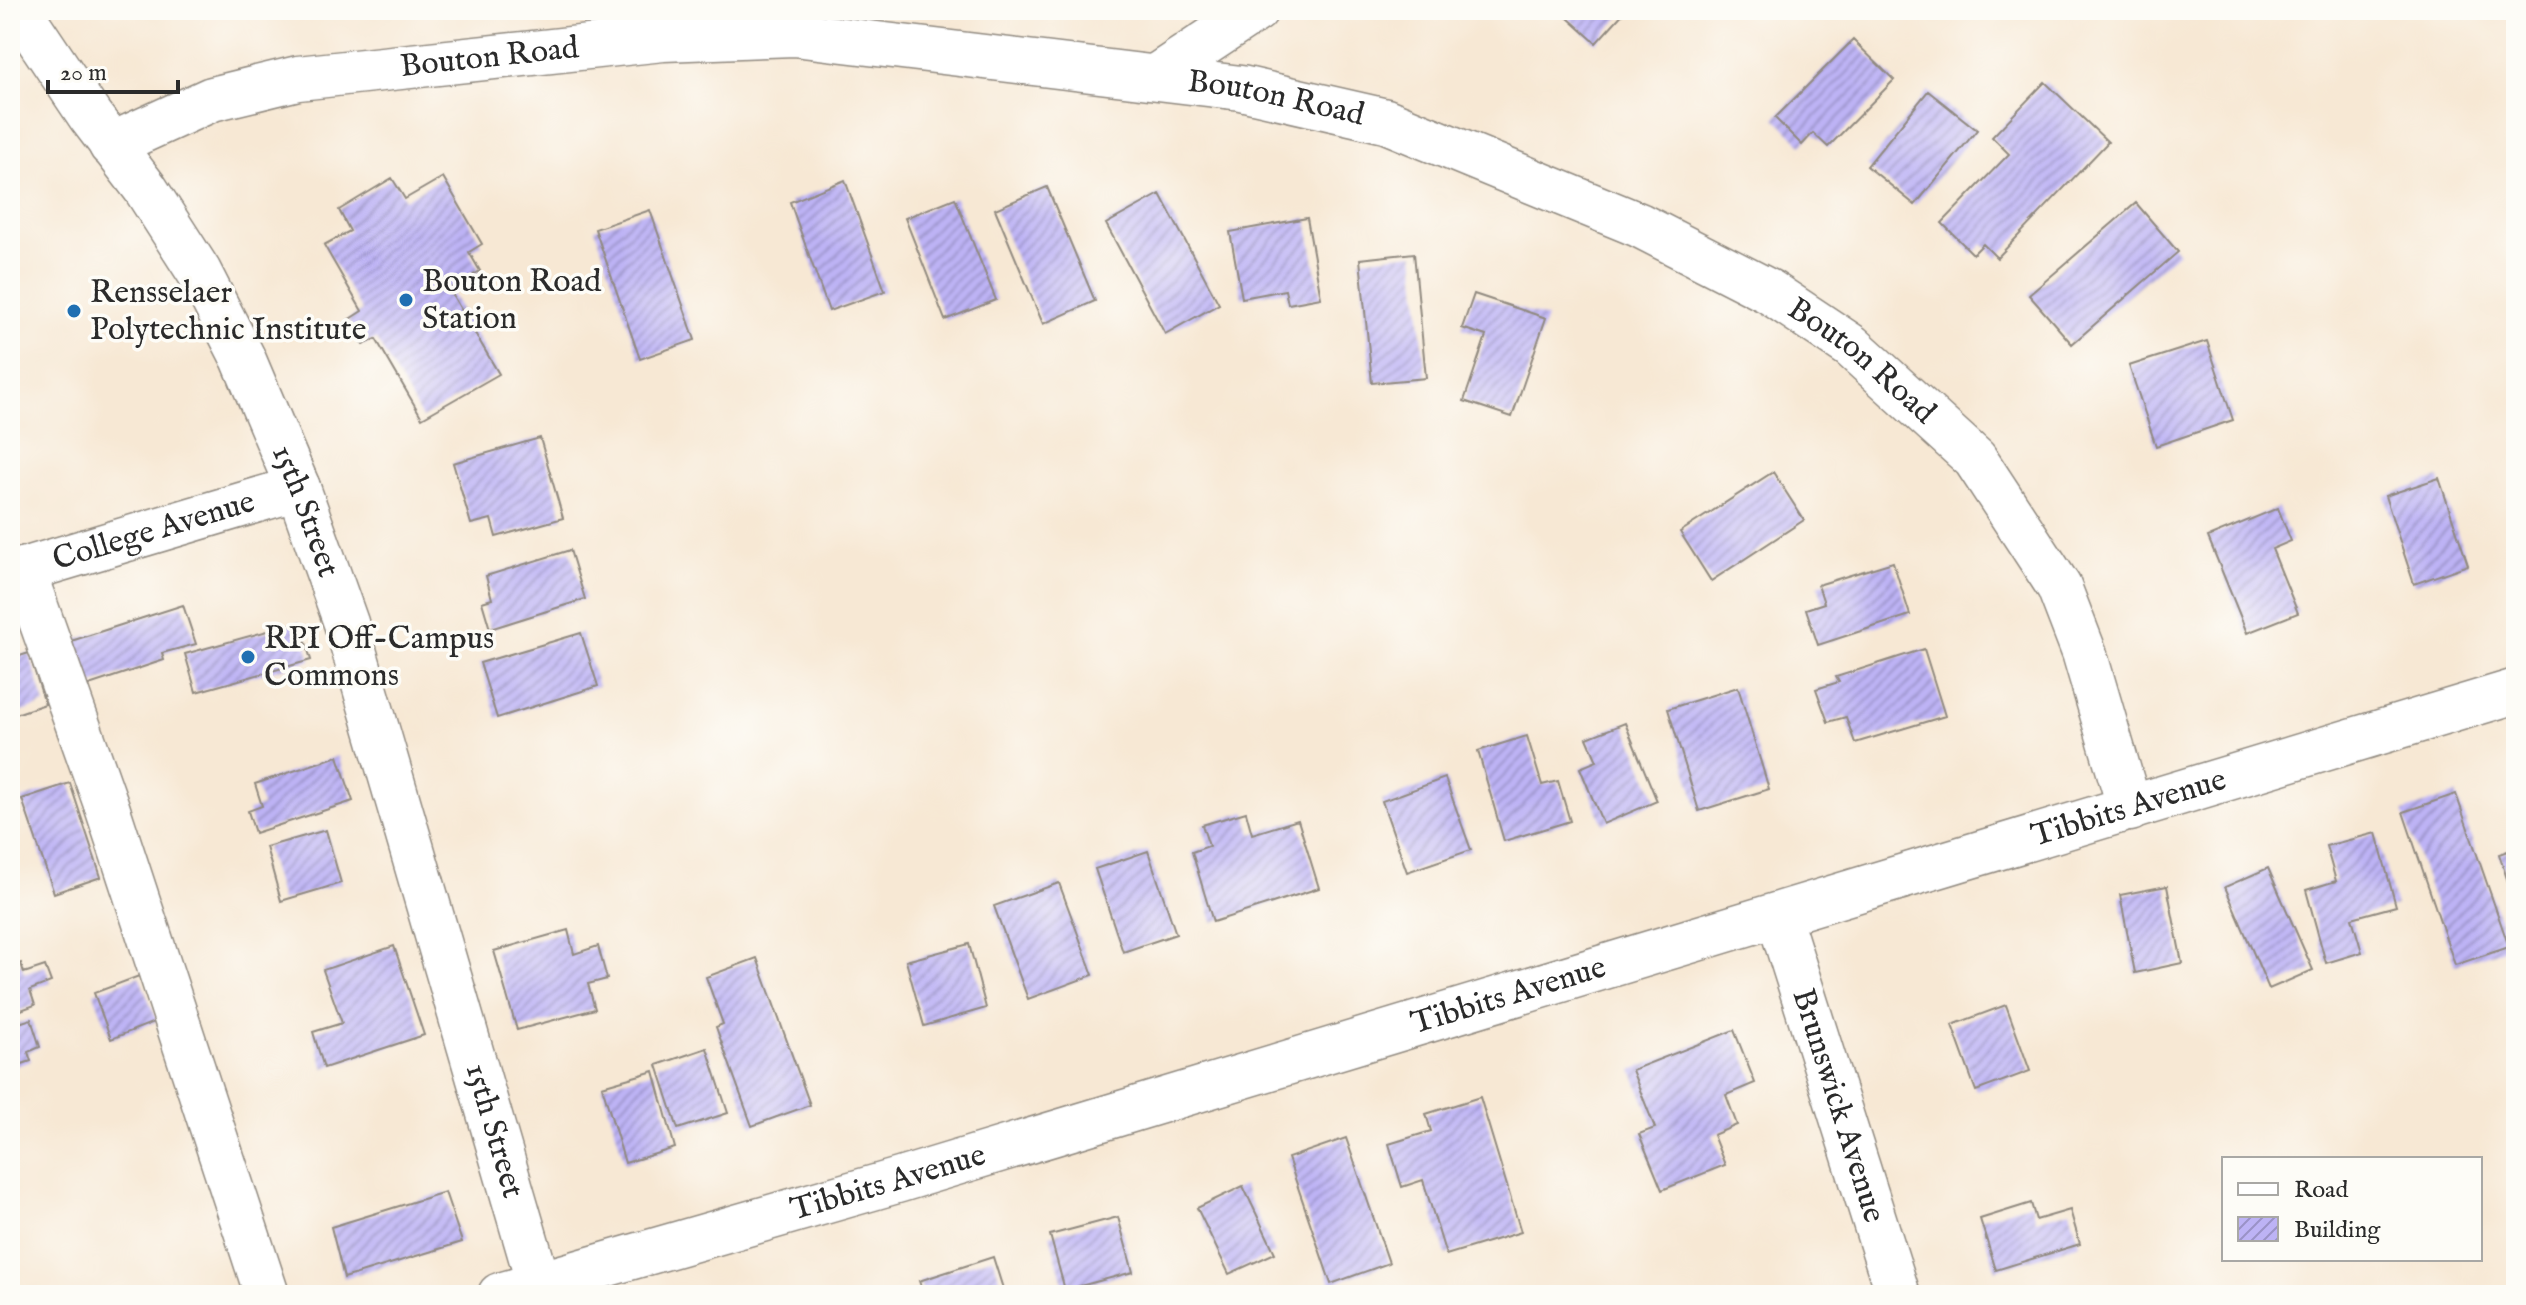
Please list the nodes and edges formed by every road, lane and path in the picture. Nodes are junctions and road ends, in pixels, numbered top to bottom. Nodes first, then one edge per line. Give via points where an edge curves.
1 (19, 10) edge
2 (1256, 10) edge
3 (1155, 77) junction
4 (111, 145) junction
5 (298, 488) junction
6 (17, 572) edge
7 (2516, 691) edge
8 (2130, 809) junction
9 (1778, 915) junction
10 (527, 1291) edge
11 (267, 1295) edge
12 (1898, 1295) edge

1 - 4 street, 15th Street
2 - 3 street
3 - 4 street, Bouton Road via 794,34 663,39 298,78 212,99
3 - 8 street, Bouton Road via 1241,88 1386,121 1639,225 1770,292 1851,346 1975,459 2059,587 2084,652
4 - 5 street, 15th Street via 199,272 243,358
5 - 6 street, College Avenue
5 - 10 street, 15th Street via 346,623
6 - 11 street via 107,807
7 - 8 street, Tibbits Avenue
8 - 9 street, Tibbits Avenue
9 - 10 street, Tibbits Avenue
9 - 12 street, Brunswick Avenue

